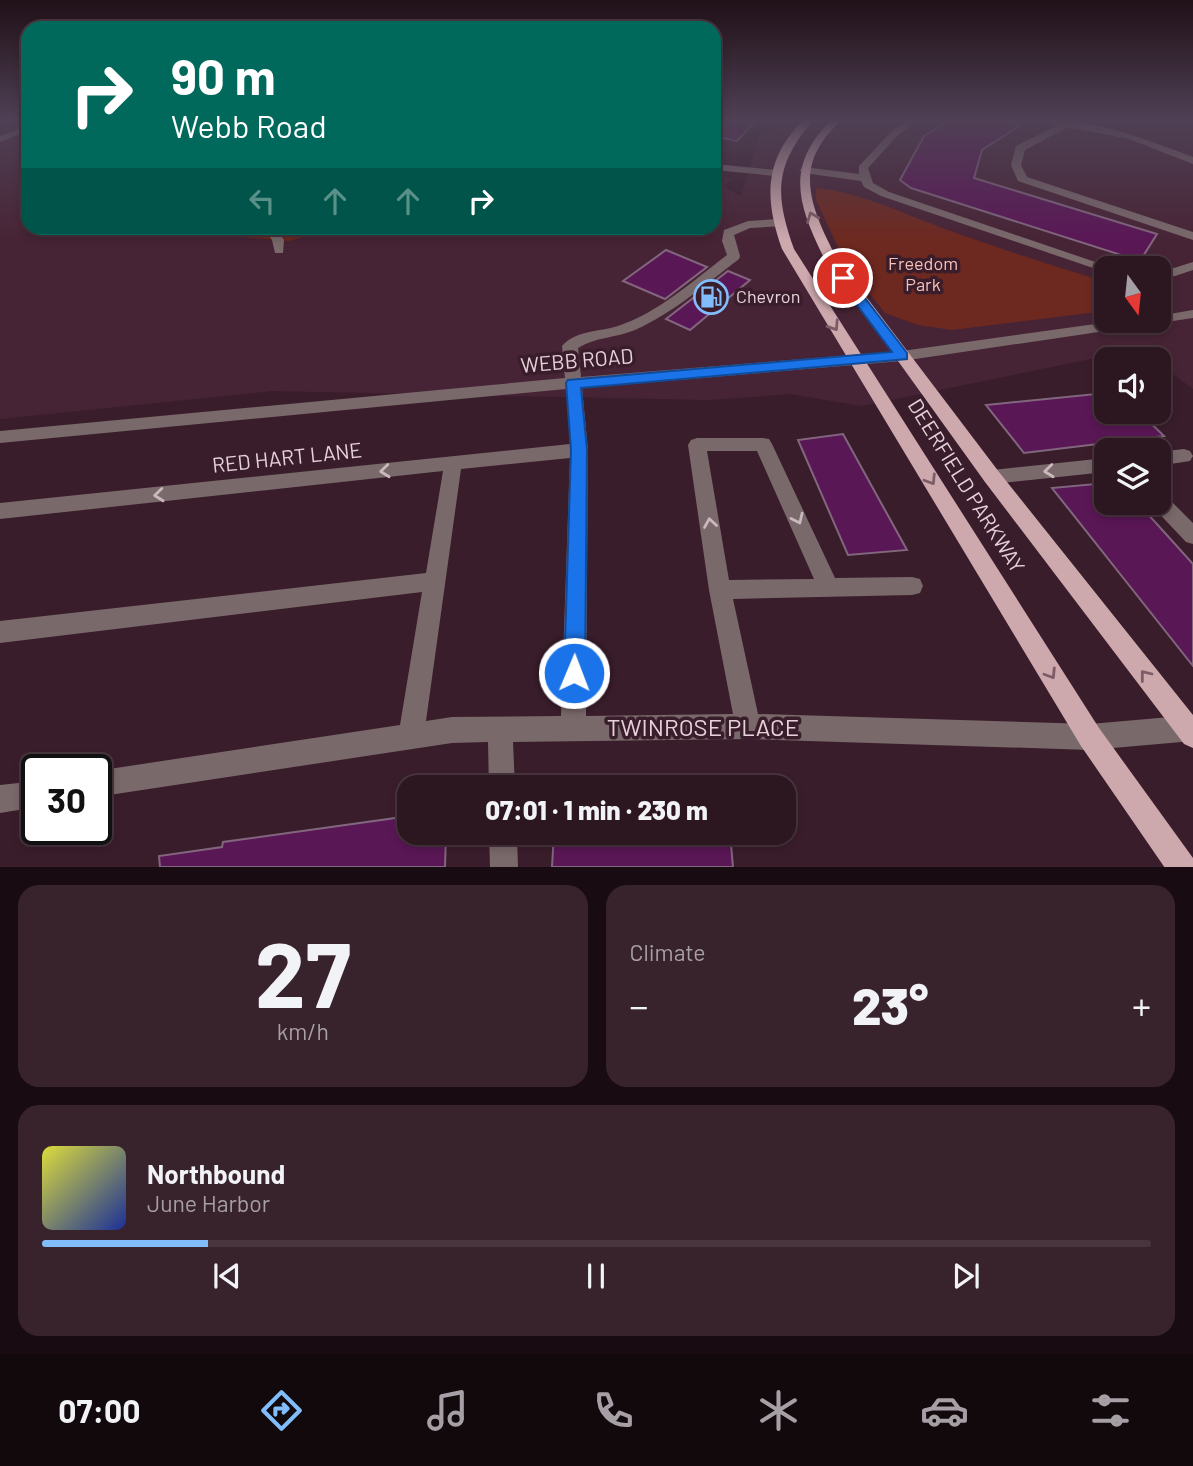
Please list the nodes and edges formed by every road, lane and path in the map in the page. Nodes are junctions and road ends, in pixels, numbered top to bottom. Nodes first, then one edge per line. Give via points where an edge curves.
1 (782, 159) edge
2 (808, 159) edge
3 (871, 159) edge
4 (1017, 159) edge
5 (721, 168) edge
6 (804, 170) junction
7 (776, 173) junction
8 (866, 178) junction
9 (779, 223) junction
10 (274, 235) edge
11 (279, 235) edge
12 (1193, 236) edge
13 (1094, 264) edge
14 (1193, 266) edge
15 (1171, 272) edge
16 (1193, 314) edge
17 (1171, 318) edge
18 (1094, 329) edge
19 (902, 356) junction
20 (856, 360) junction
21 (574, 383) junction
22 (0, 437) edge
23 (579, 450) junction
24 (1185, 456) dead end
25 (1171, 458) edge
26 (453, 464) junction
27 (1094, 466) edge
28 (992, 477) junction
29 (0, 511) edge
30 (1171, 513) edge
31 (1193, 536) edge
32 (435, 581) junction
33 (912, 586) dead end
34 (829, 588) junction
35 (720, 590) junction
36 (0, 632) edge
37 (748, 726) junction
38 (573, 728) junction
39 (500, 729) junction
40 (1191, 731) edge
41 (411, 736) junction
42 (1090, 737) junction
43 (502, 775) edge
44 (112, 782) edge
45 (21, 796) edge
46 (0, 799) edge
47 (503, 845) edge
48 (504, 867) edge
49 (1183, 867) edge

1 - 7 main road, DEERFIELD PARKWAY
2 - 6 main road
3 - 8 street via 863,168
4 - 12 street via 1022,179
5 - 7 street
6 - 8 street
19 -> 6 main road, DEERFIELD PARKWAY via 830,258 807,204
7 - 9 main road, DEERFIELD PARKWAY
8 - 13 street via 868,185 886,194
9 -> 20 main road, DEERFIELD PARKWAY via 801,275
9 - 21 street via 748,225 728,233 734,256 677,299 627,328 585,336 570,346
10 - 11 street via 279,245
14 - 15 street
16 - 17 street, WEBB ROAD
18 - 19 street, WEBB ROAD
19 - 20 street, WEBB ROAD
19 - 28 main road, DEERFIELD PARKWAY
20 - 21 street, WEBB ROAD
20 -> 42 main road, DEERFIELD PARKWAY
21 - 22 street, WEBB ROAD
21 - 23 street
23 - 26 street, RED HART LANE
23 - 38 street
24 - 25 street
26 -> 29 street, RED HART LANE
26 - 32 street
27 -> 28 street
40 -> 28 main road, DEERFIELD PARKWAY
30 - 31 street
32 - 36 street
32 - 41 street
33 - 34 street
34 - 35 street
35 -> 34 street via 697,445 763,444
35 - 37 street
37 - 38 street, TWINROSE PLACE
37 - 42 street, TWINROSE PLACE
38 - 39 street, TWINROSE PLACE
39 - 41 street, TWINROSE PLACE
39 - 43 street
40 - 42 street, TWINROSE PLACE
41 - 44 street, TWINROSE PLACE
42 - 49 main road, DEERFIELD PARKWAY
45 - 46 street
47 - 48 street

